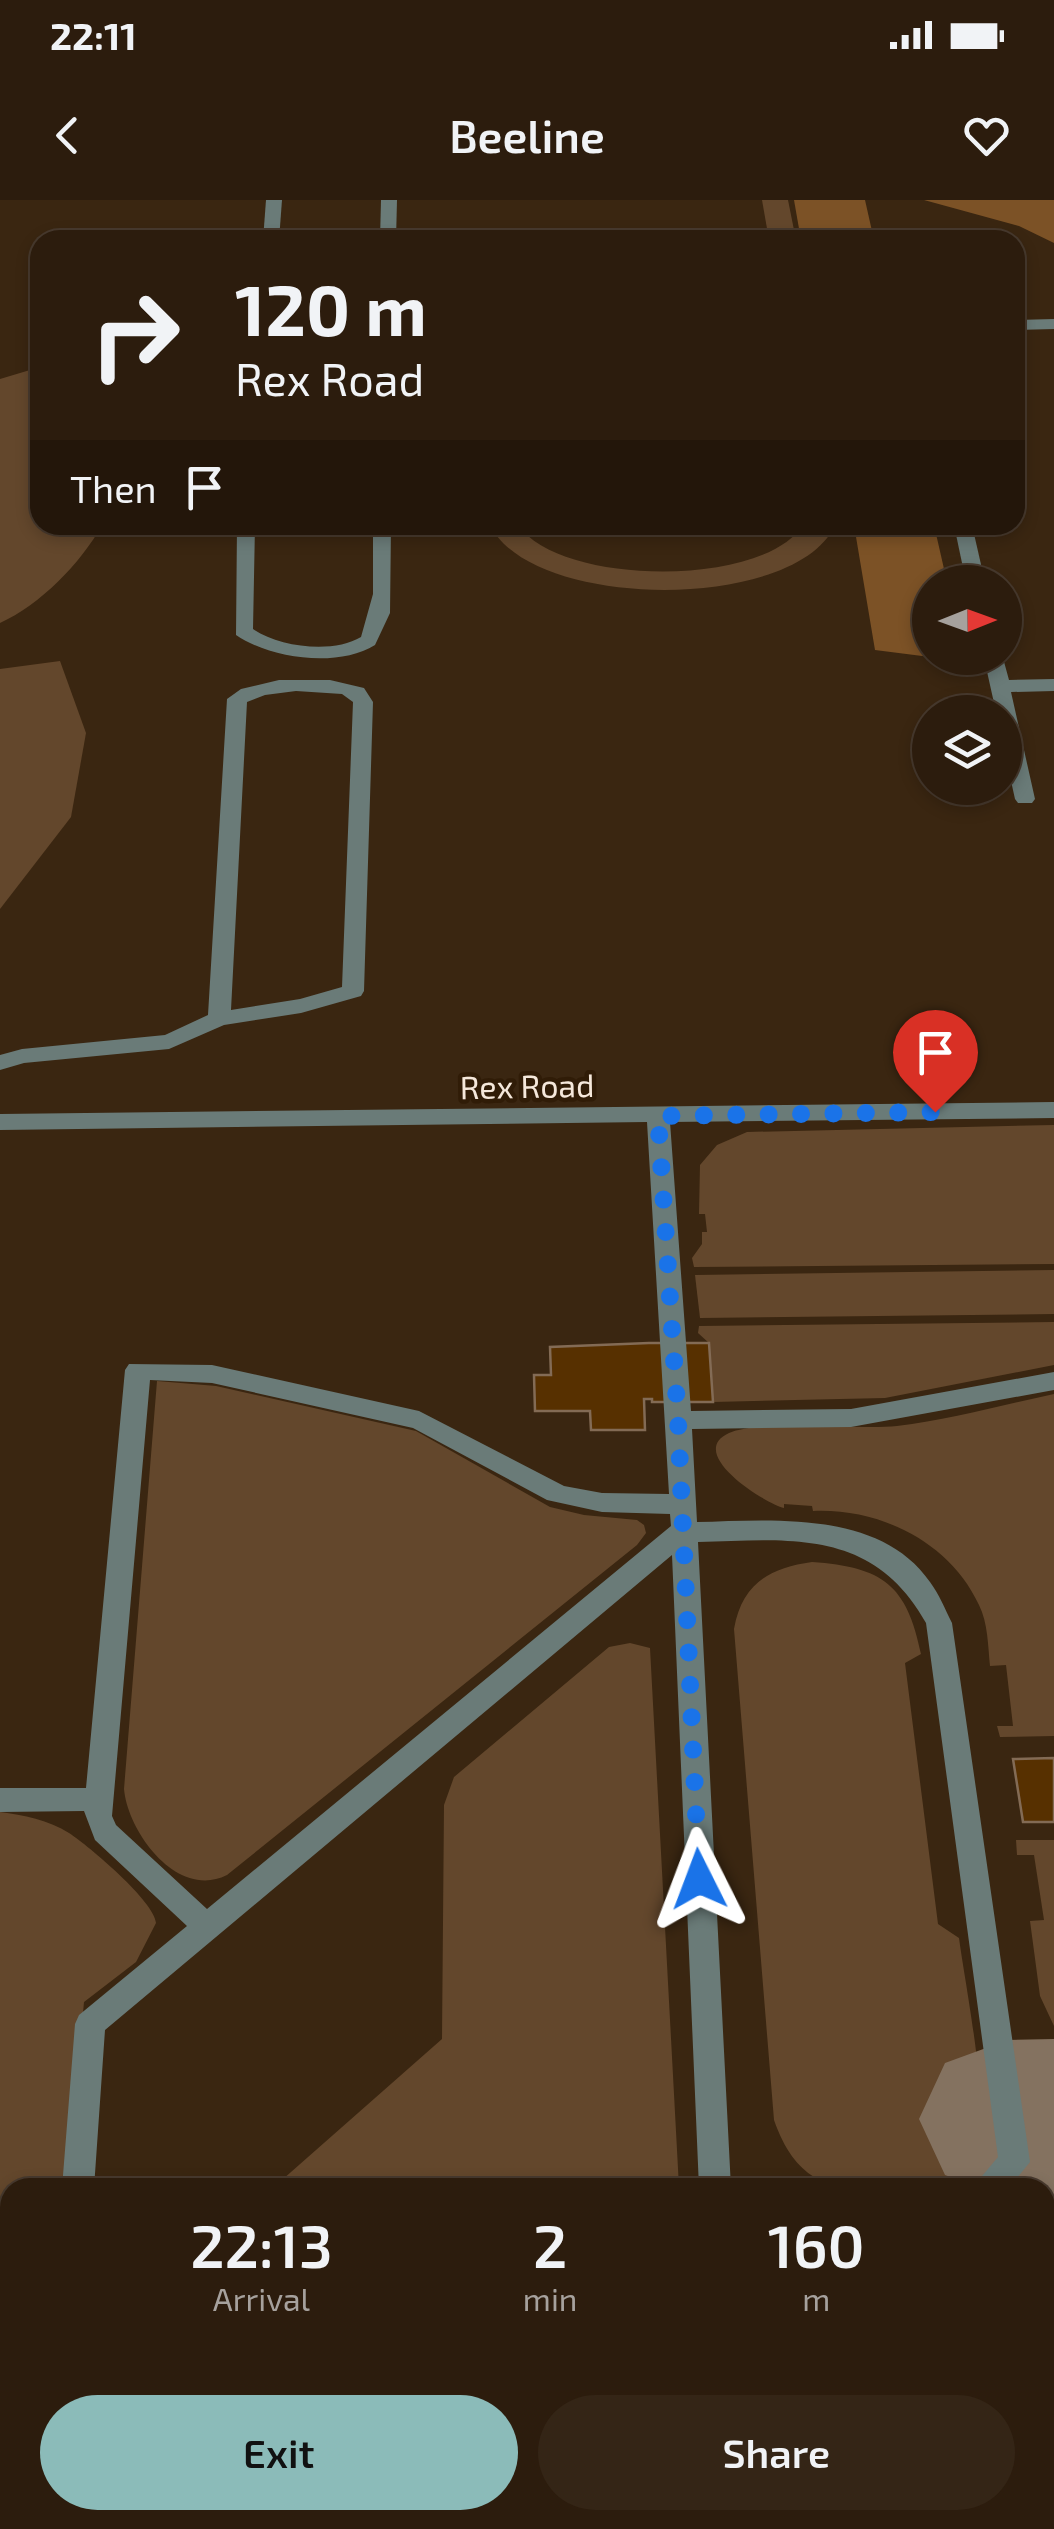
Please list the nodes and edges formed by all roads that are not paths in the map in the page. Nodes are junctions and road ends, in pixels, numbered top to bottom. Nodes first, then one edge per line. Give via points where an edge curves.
1 (274, 200) edge
2 (388, 200) edge
3 (271, 230) edge
4 (388, 230) edge
5 (1054, 324) edge
6 (1025, 325) edge
7 (246, 535) edge
8 (382, 535) edge
9 (965, 535) edge
10 (972, 565) edge
11 (998, 675) edge
12 (1001, 686) junction
13 (1054, 686) edge
14 (1025, 799) dead end
15 (219, 1019) junction
16 (0, 1063) edge
17 (1054, 1110) edge
18 (658, 1116) junction
19 (0, 1122) edge
20 (1054, 1381) edge
21 (678, 1420) junction
22 (681, 1518) junction
23 (98, 1799) junction
24 (0, 1800) edge
25 (207, 1927) junction
26 (79, 2178) edge
27 (714, 2178) edge
28 (997, 2178) edge

1 - 3 lane
2 - 4 lane
5 - 6 lane
7 - 8 lane via 243,631 264,646 303,650 354,649 374,638
9 - 10 lane
11 - 12 lane
12 - 13 lane
12 - 14 lane
15 - 15 lane via 237,699 253,688 341,686 357,692 362,702 353,991
15 - 16 lane via 170,1042
17 - 18 lane, Rex Road
18 - 19 lane, Rex Road
18 - 21 lane
20 - 21 lane via 851,1418
21 - 22 lane
22 - 23 lane via 554,1492 420,1420 212,1374 138,1370
22 - 25 lane
22 - 27 lane
22 - 28 lane via 841,1536 902,1566 928,1594 940,1623 1014,2162
23 - 24 lane
23 - 25 lane via 104,1832
25 - 26 lane via 90,2024

